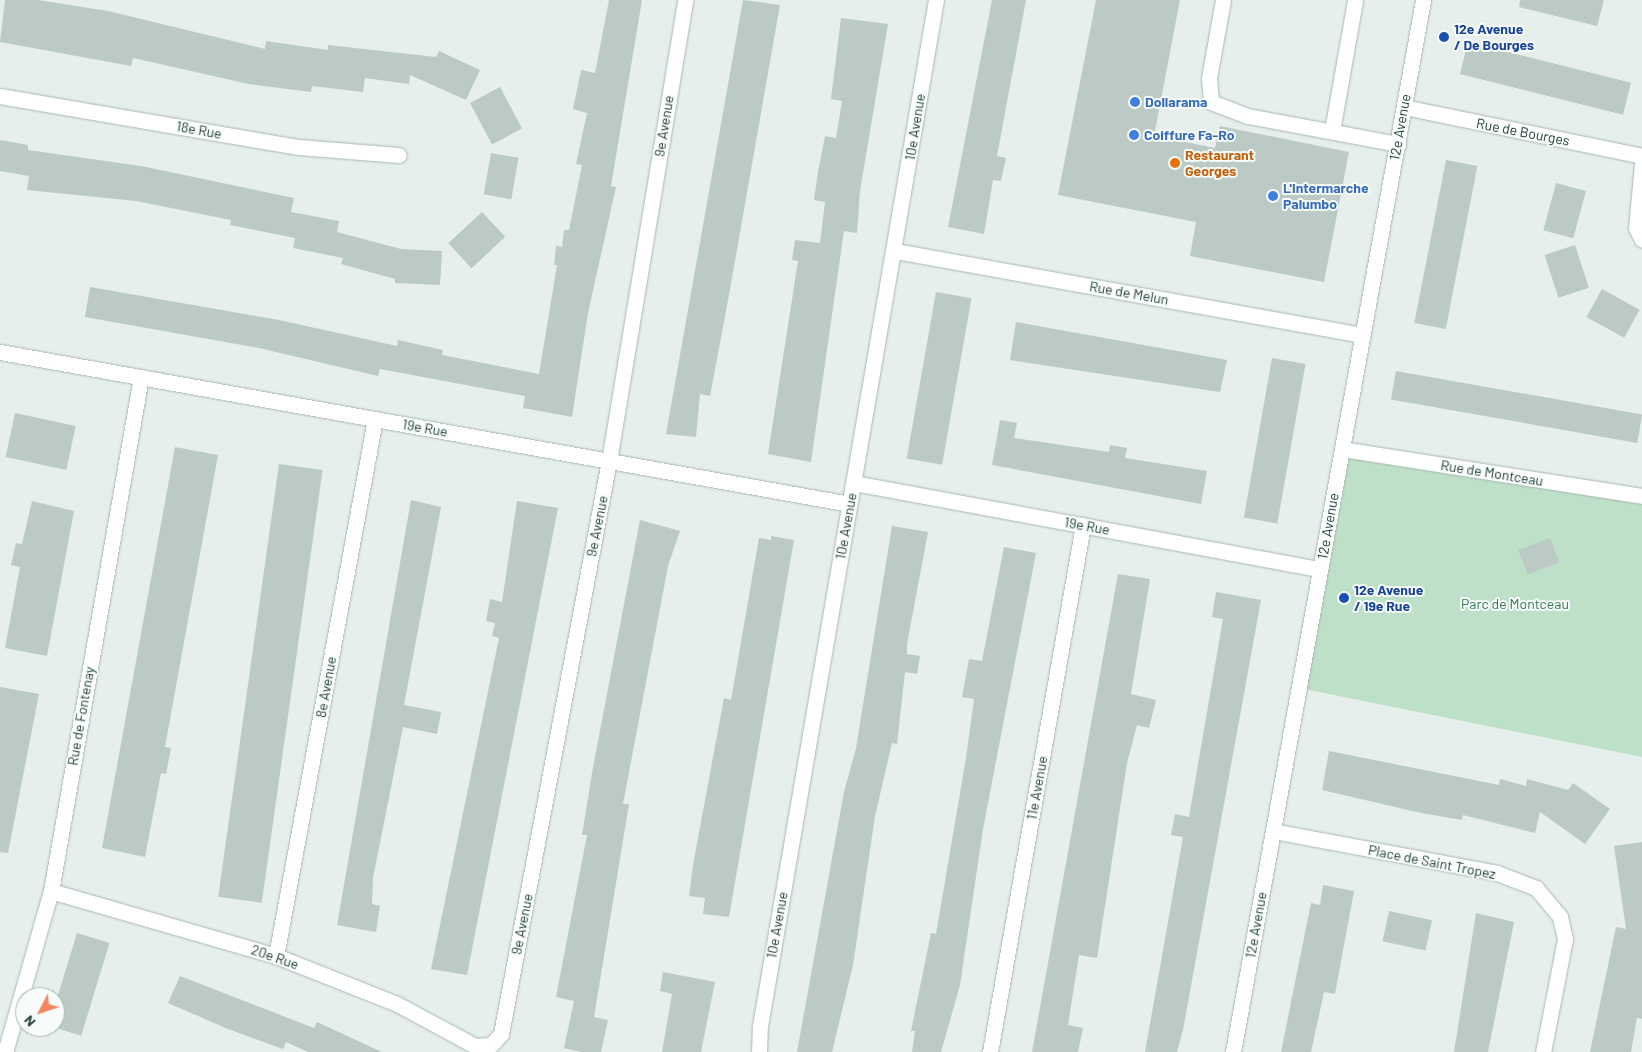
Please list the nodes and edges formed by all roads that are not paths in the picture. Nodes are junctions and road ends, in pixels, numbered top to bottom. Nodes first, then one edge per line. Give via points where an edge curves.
1 (685, 0) edge
2 (936, 0) edge
3 (1223, 0) edge
4 (1355, 0) edge
5 (1423, 0) edge
6 (0, 96) edge
7 (1404, 107) junction
8 (1332, 131) junction
9 (1398, 144) junction
10 (399, 155) dead end
11 (1642, 156) edge
12 (1642, 164) edge
13 (1642, 240) edge
14 (895, 252) junction
15 (1362, 335) junction
16 (0, 352) edge
17 (141, 377) junction
18 (375, 419) junction
19 (1342, 449) junction
20 (609, 461) junction
21 (854, 483) junction
22 (1642, 496) edge
23 (850, 504) junction
24 (1083, 525) junction
25 (1320, 569) junction
26 (1273, 831) junction
27 (51, 891) junction
28 (276, 956) junction
29 (491, 1045) joint
30 (5, 1052) edge
31 (759, 1052) edge
32 (990, 1052) edge
33 (1233, 1052) edge
34 (1543, 1052) edge

1 - 20 street, 9e Avenue
2 - 14 street, 10e Avenue
3 - 8 street via 1208,78 1211,102 1235,113
4 - 8 street
5 - 7 street, 12e Avenue
6 - 10 street, 18e Rue via 298,147
7 - 9 street, 12e Avenue
7 - 11 street, Rue de Bourges
8 - 9 street
9 - 15 street, 12e Avenue
12 - 13 street via 1636,228
14 - 15 street, Rue de Melun
14 - 21 street, 10e Avenue
15 - 19 street, 12e Avenue
16 - 17 street, 19e Rue
17 - 18 street, 19e Rue
17 - 27 street, Rue de Fontenay
18 - 20 street, 19e Rue
18 - 28 street, 8e Avenue
19 - 22 street, Rue de Montceau
19 - 25 street, 12e Avenue
20 - 23 street, 19e Rue
20 - 29 street, 9e Avenue via 502,1034
21 - 23 street, 10e Avenue
21 - 24 street, 19e Rue
23 - 31 street, 10e Avenue via 760,1026
24 - 25 street, 19e Rue
24 - 32 street, 11e Avenue
25 - 26 street, 12e Avenue
26 - 33 street, 12e Avenue
26 - 34 street, Place de Saint Tropez via 1497,873 1536,888 1560,917 1565,939
27 - 28 street, 20e Rue
27 - 30 street, Rue de Fontenay
28 - 29 street, 20e Rue via 397,1004 475,1046

